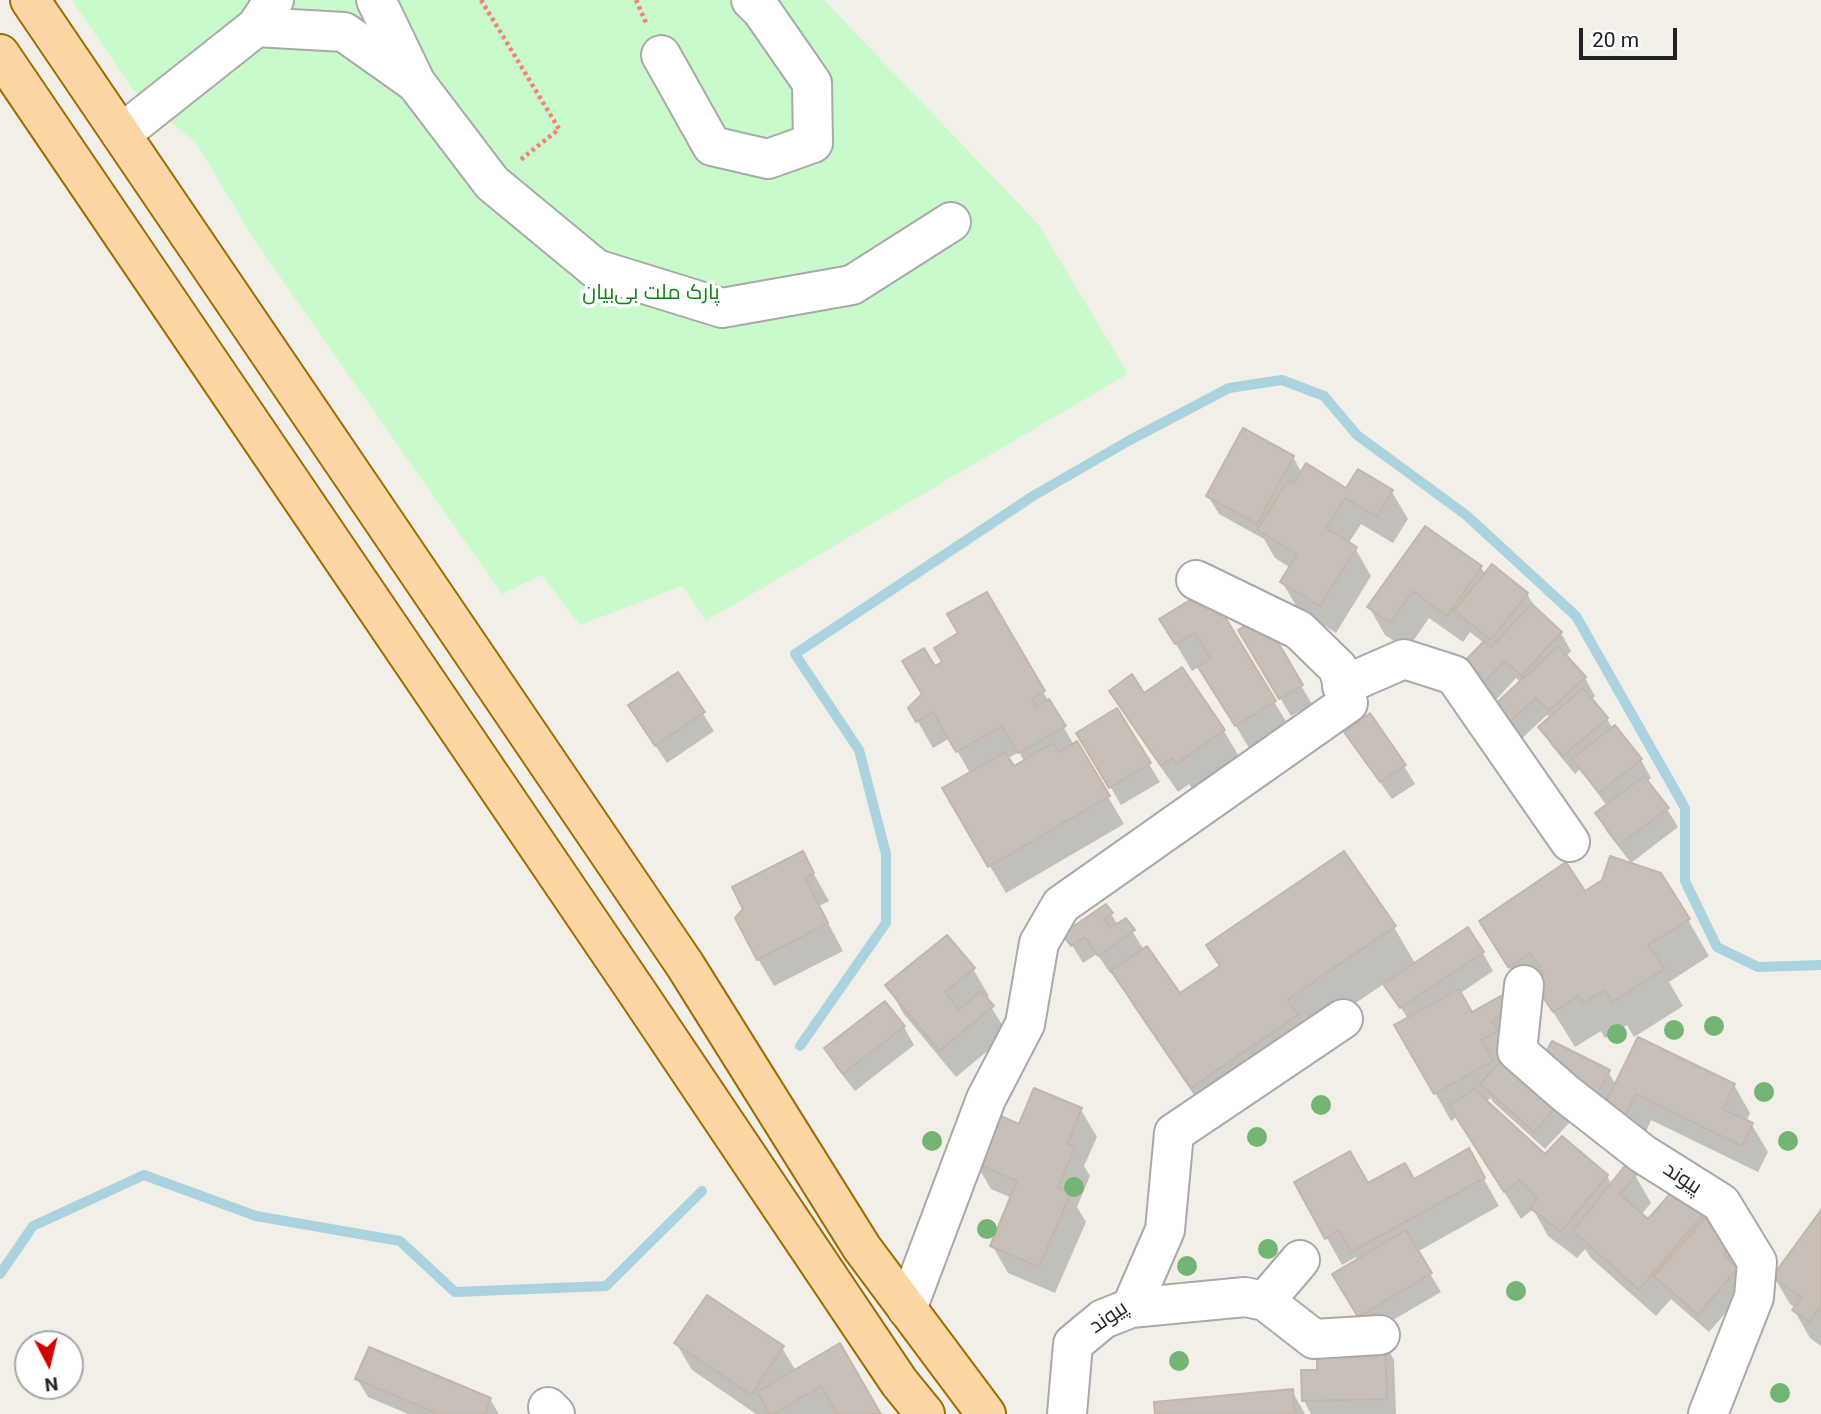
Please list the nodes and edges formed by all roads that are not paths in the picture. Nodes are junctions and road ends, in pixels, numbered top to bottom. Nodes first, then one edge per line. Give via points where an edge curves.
1 (30, 0) edge
2 (376, 0) edge
3 (751, 0) edge
4 (265, 13) edge
5 (0, 54) edge
6 (661, 55) dead end
7 (416, 83) junction
8 (121, 134) junction
9 (951, 222) dead end
10 (1196, 580) dead end
11 (1342, 686) junction
12 (1570, 842) dead end
13 (685, 965) junction
14 (1524, 985) dead end
15 (637, 992) junction
16 (1343, 1019) dead end
17 (1300, 1260) dead end
18 (1265, 1301) junction
19 (1131, 1308) junction
20 (907, 1309) junction
21 (1380, 1335) dead end
22 (925, 1414) edge
23 (986, 1414) edge
24 (1066, 1414) edge
25 (1708, 1414) edge

1 - 8 main road
2 - 7 lane
3 - 6 lane via 812,83 813,143 768,159 712,146
4 - 7 lane via 344,32
4 - 8 lane
5 - 15 main road
7 - 9 lane via 492,183 596,269 722,308 852,285
8 - 13 main road
10 - 11 lane via 1299,630 1338,668
11 - 12 lane via 1404,659 1454,675
11 - 20 lane via 1348,703 1061,905 1039,943 1025,1024 986,1099
13 - 15 main road
13 - 20 main road via 862,1248
14 - 25 lane, پیوند via 1517,1051 1643,1154 1721,1203 1757,1262 1754,1297
15 - 22 main road
16 - 19 lane, پیوند via 1174,1133 1165,1230
17 - 18 lane
18 - 19 lane via 1245,1297
18 - 21 lane via 1314,1339
19 - 24 lane, پیوند via 1103,1319 1073,1344
20 - 23 main road

